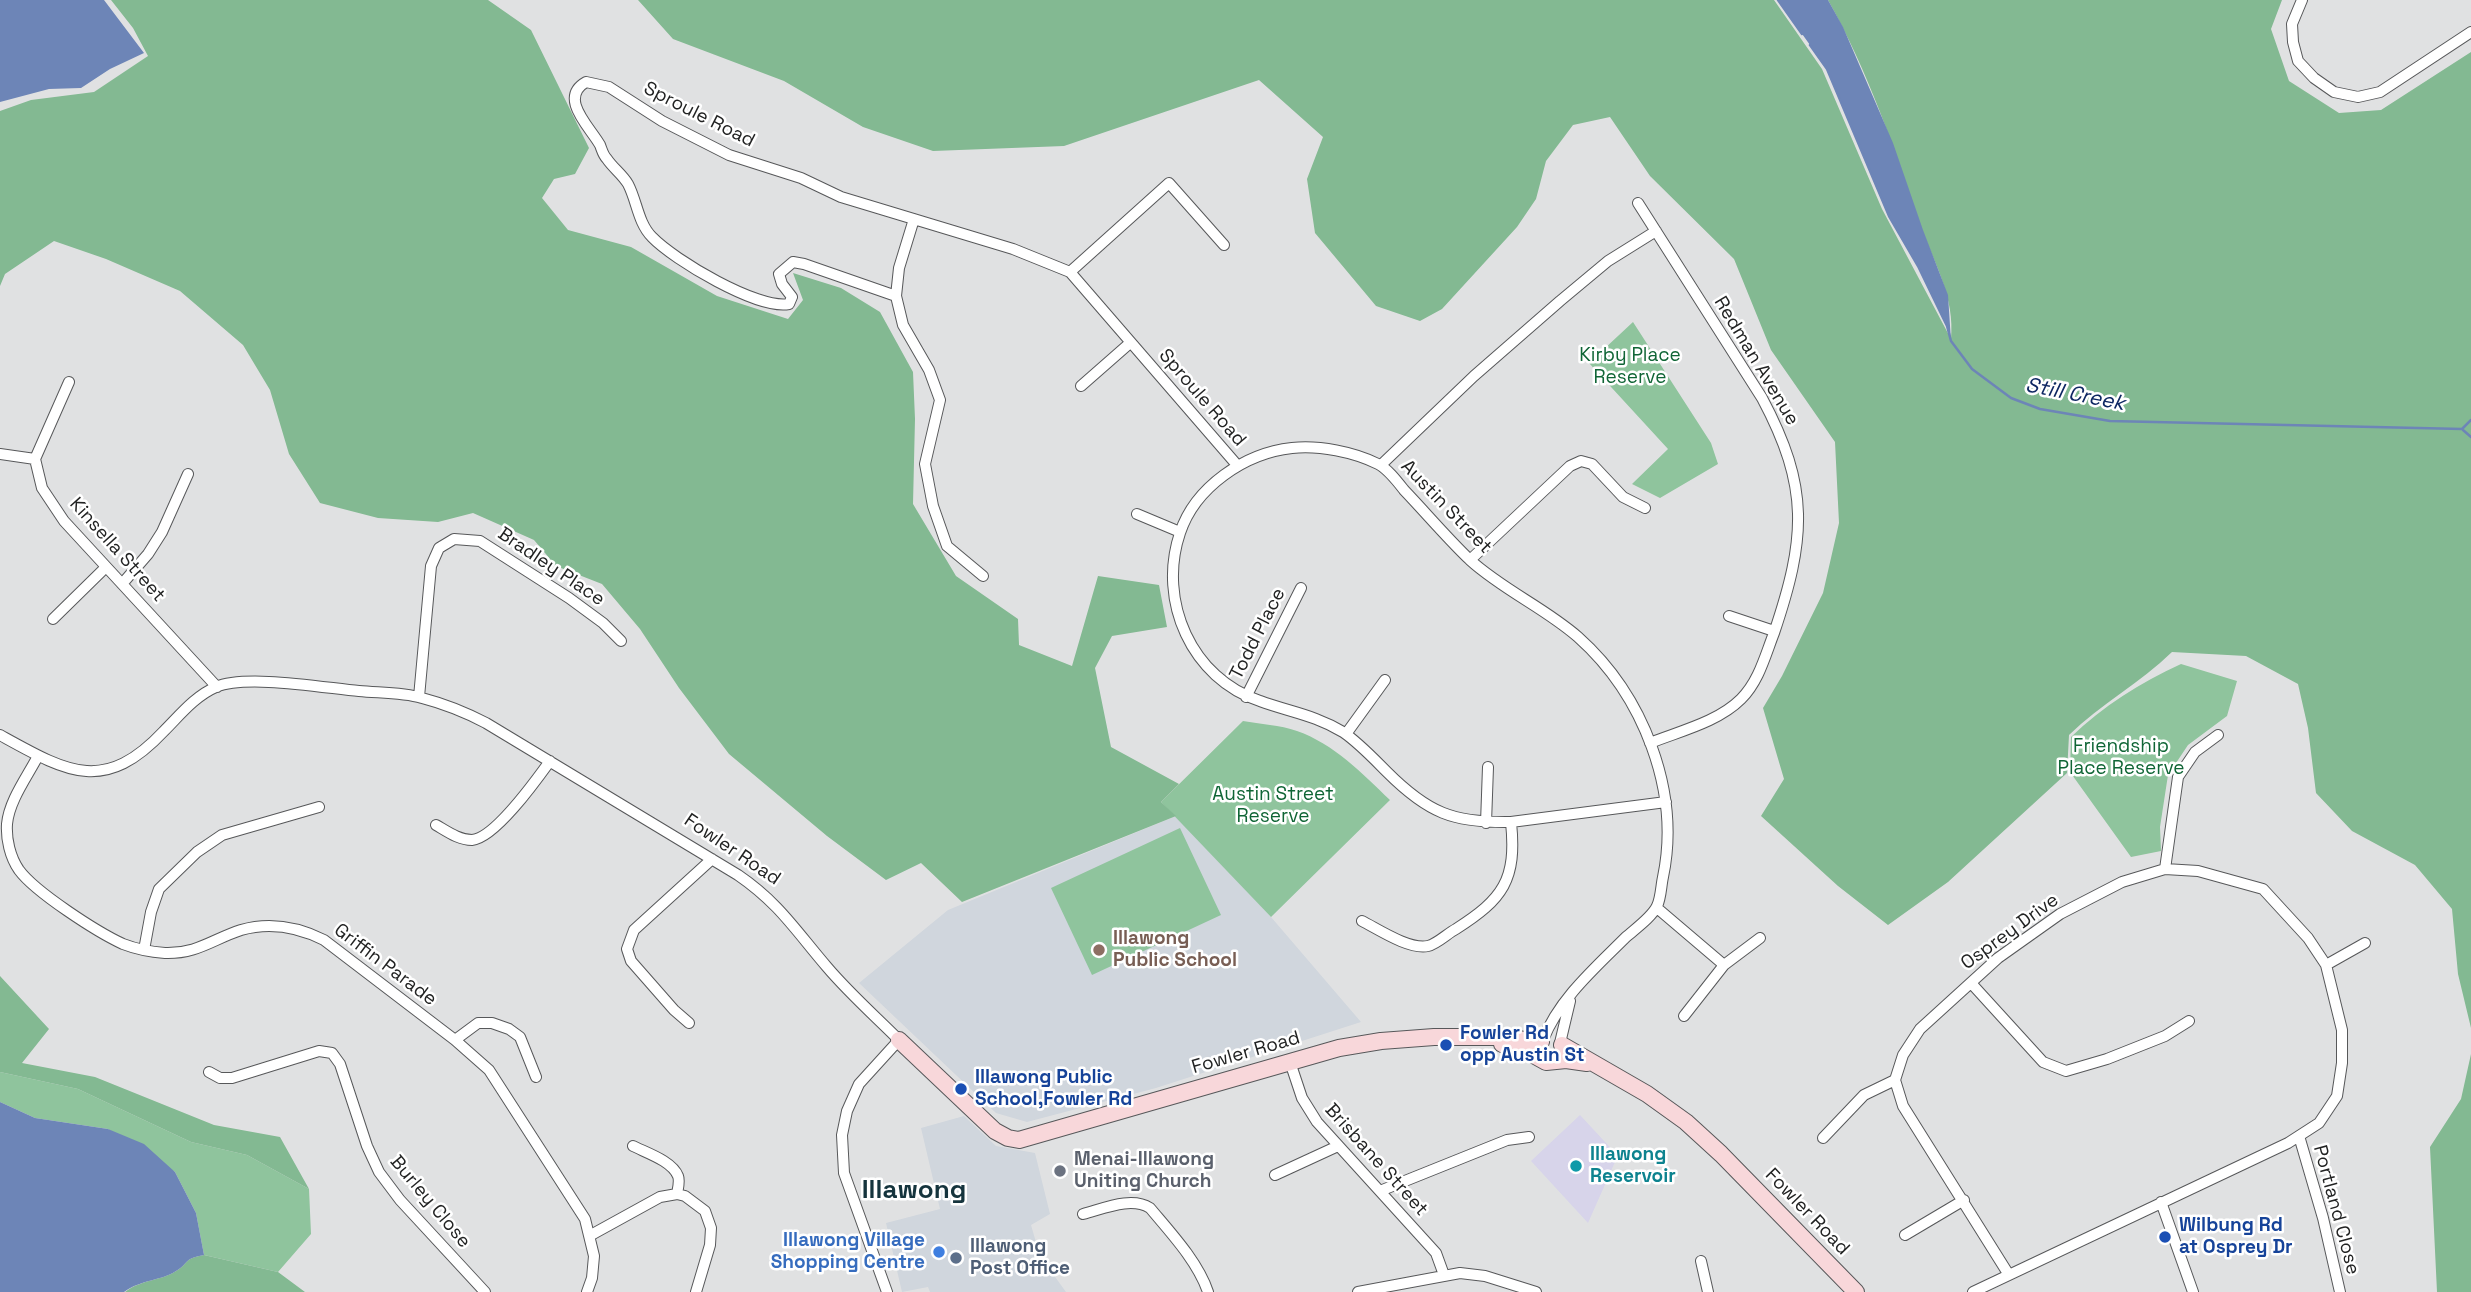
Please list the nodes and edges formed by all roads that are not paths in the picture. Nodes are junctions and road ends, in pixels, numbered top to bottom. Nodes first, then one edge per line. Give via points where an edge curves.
1 (2302, 0) edge
2 (2471, 32) edge
3 (1638, 203) dead end
4 (914, 219) junction
5 (1656, 231) junction
6 (1224, 245) dead end
7 (1070, 272) junction
8 (896, 296) junction
9 (1130, 343) junction
10 (69, 382) dead end
11 (1081, 386) dead end
12 (0, 454) edge
13 (35, 459) junction
14 (1237, 465) junction
15 (1381, 465) junction
16 (188, 474) dead end
17 (1645, 508) dead end
18 (1138, 513) dead end
19 (1180, 532) junction
20 (1471, 560) junction
21 (106, 567) junction
22 (984, 576) dead end
23 (122, 584) junction
24 (1301, 588) dead end
25 (1729, 616) dead end
26 (53, 620) dead end
27 (1774, 631) junction
28 (621, 641) dead end
29 (1385, 680) dead end
30 (217, 687) junction
31 (419, 697) junction
32 (1246, 697) junction
33 (1346, 734) junction
34 (0, 735) edge
35 (2218, 735) dead end
36 (1650, 743) junction
37 (38, 756) junction
38 (550, 761) junction
39 (1488, 767) dead end
40 (1666, 802) junction
41 (319, 807) dead end
42 (1511, 822) junction
43 (1486, 823) junction
44 (436, 825) dead end
45 (712, 859) junction
46 (2165, 869) junction
47 (1657, 908) junction
48 (1362, 921) dead end
49 (1760, 938) dead end
50 (2365, 943) dead end
51 (144, 950) junction
52 (1724, 965) junction
53 (2326, 965) junction
54 (1971, 982) junction
55 (1572, 995) junction
56 (1684, 1016) dead end
57 (2189, 1021) dead end
58 (689, 1023) dead end
59 (1487, 1038) junction
60 (455, 1040) junction
61 (899, 1040) junction
62 (1542, 1041) junction
63 (1561, 1044) junction
64 (1548, 1060) junction
65 (1290, 1062) junction
66 (1593, 1065) junction
67 (209, 1072) dead end
68 (536, 1077) dead end
69 (1895, 1080) junction
70 (2298, 1136) junction
71 (1529, 1137) dead end
72 (1822, 1138) dead end
73 (633, 1146) dead end
74 (1338, 1146) junction
75 (1275, 1175) dead end
76 (1380, 1191) junction
77 (677, 1194) junction
78 (1964, 1200) junction
79 (2161, 1202) junction
80 (1083, 1214) dead end
81 (591, 1235) junction
82 (1905, 1235) dead end
83 (1701, 1261) dead end
84 (1444, 1275) junction
85 (2009, 1275) junction
86 (485, 1292) edge
87 (587, 1292) edge
88 (696, 1292) edge
89 (887, 1292) edge
90 (1208, 1292) edge
91 (1358, 1292) edge
92 (1536, 1292) edge
93 (1708, 1292) edge
94 (1856, 1292) edge
95 (1973, 1292) edge
96 (2193, 1292) edge
97 (2340, 1292) edge

1 - 2 street via 2292,24 2298,61 2334,92 2358,97 2380,92
3 - 5 street, Redman Avenue
4 - 7 street, Sproule Road
4 - 8 street via 898,268
4 - 8 street, Sproule Road via 729,155 609,87 586,82 575,91 580,114 604,157 634,195 645,229 666,250 716,282 789,304 792,297 779,274 793,262
5 - 15 street via 1608,261 1560,301
5 - 27 street, Redman Avenue via 1762,398 1791,462 1799,532 1790,584
6 - 7 street via 1169,183
7 - 9 street, Sproule Road
8 - 22 street via 903,325 940,400 925,464 933,506 947,546
9 - 11 street
9 - 14 street, Sproule Road
10 - 13 street
12 - 13 street
13 - 21 street, Kinsella Street via 42,488 64,521
14 - 15 street, Austin Street via 1292,448 1336,451
14 - 19 street, Austin Street via 1202,496
15 - 20 street, Austin Street
16 - 23 street via 162,532
17 - 20 street via 1623,497 1592,464 1581,461
18 - 19 street
19 - 32 street, Austin Street via 1174,572 1177,614 1198,656
20 - 36 street, Austin Street via 1578,637 1630,699
21 - 23 street, Kinsella Street
21 - 26 street
23 - 30 street, Kinsella Street
24 - 32 street, Todd Place
25 - 27 street
27 - 36 street, Redman Avenue via 1760,672 1741,700 1722,714
28 - 31 street, Bradley Place via 603,623 508,557 480,541 454,539 439,548 431,566
29 - 33 street
30 - 31 street, Fowler Road via 253,681
30 - 37 street, Fowler Road via 186,708 141,754 116,768 81,772
31 - 38 street, Fowler Road via 462,710
32 - 33 street, Austin Street via 1298,711
33 - 43 street, Austin Street via 1423,803 1461,820
34 - 37 street, Fowler Road
35 - 46 street via 2195,752 2178,777
36 - 40 street, Austin Street
37 - 51 street, Griffin Parade via 9,813 7,831 13,859 26,879 54,900 114,939
38 - 44 street via 515,806 480,838 458,838
38 - 45 street, Fowler Road
39 - 43 street
40 - 42 street, Austin Street
40 - 47 street, Austin Street via 1668,856
41 - 51 street via 222,835 197,852 159,889
42 - 43 street, Austin Street
42 - 48 street via 1514,852 1507,883 1483,911 1428,946 1409,944
45 - 58 street via 634,930 627,949 631,961
45 - 61 street, Fowler Road via 769,899
46 - 53 street, Osprey Drive via 2198,871 2263,889
46 - 54 street, Osprey Drive via 2122,882 2060,914
47 - 52 street
47 - 55 street
49 - 52 street
50 - 53 street
51 - 60 street, Griffin Parade via 192,951 257,927 303,930 324,940
52 - 56 street
53 - 70 street, Osprey Drive via 2342,1030 2337,1096 2319,1123
54 - 57 street via 2043,1062 2066,1071 2165,1036
54 - 69 street, Osprey Drive via 1920,1029 1903,1055
55 - 62 street
55 - 63 street
59 - 62 street, Fowler Road
59 - 64 street, Fowler Road
59 - 65 street, Fowler Road via 1381,1041
60 - 68 street via 478,1023 509,1029 520,1037
60 - 81 street, Griffin Parade via 489,1070 578,1207
61 - 65 street, Fowler Road via 990,1128 1014,1140
61 - 89 street via 859,1084 846,1111 842,1135 844,1173
62 - 63 street via 1552,1038
62 - 64 street via 1538,1049
63 - 64 street via 1562,1055
63 - 66 street, Fowler Road
64 - 66 street, Fowler Road
65 - 74 street, Brisbane Street via 1306,1107
66 - 94 street, Fowler Road via 1647,1094 1698,1132
67 - 86 street, Burley Close via 232,1078 319,1051 332,1054 340,1064 379,1172
69 - 72 street via 1864,1095
69 - 78 street via 1903,1106
70 - 79 street, Osprey Drive
70 - 97 street, Portland Close
71 - 76 street via 1507,1140
73 - 77 street via 676,1171
74 - 75 street
74 - 76 street, Brisbane Street
76 - 84 street, Brisbane Street via 1436,1253
77 - 81 street via 650,1201
77 - 88 street via 700,1205 711,1228
78 - 82 street
78 - 85 street
79 - 85 street, Osprey Drive
79 - 96 street
80 - 90 street via 1129,1203 1150,1208 1190,1259
81 - 87 street, Griffin Parade via 594,1267
83 - 93 street
84 - 91 street
84 - 92 street via 1478,1275
85 - 95 street, Osprey Drive

